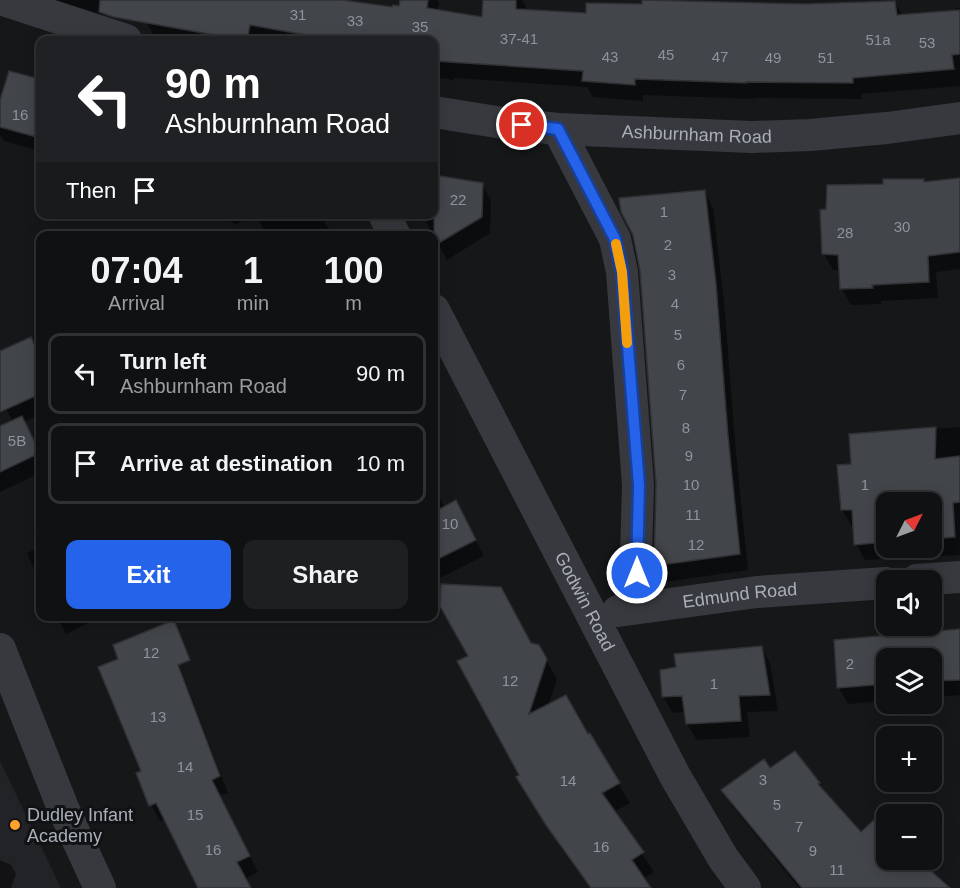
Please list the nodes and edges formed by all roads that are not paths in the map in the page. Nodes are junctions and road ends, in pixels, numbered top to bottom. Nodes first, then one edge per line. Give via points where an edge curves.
1 (3, 0) edge
2 (114, 36) edge
3 (438, 113) edge
4 (960, 118) edge
5 (558, 129) junction
6 (438, 318) edge
7 (960, 577) edge
8 (942, 578) edge
9 (876, 584) edge
10 (638, 607) junction
11 (593, 616) junction
12 (0, 649) edge
13 (99, 888) edge
14 (745, 888) edge

1 - 2 street
3 - 5 street, Ashburnham Road
4 - 5 street, Ashburnham Road via 887,128 752,137
5 - 10 street via 615,239 622,272 639,485
6 - 11 street, Godwin Road
7 - 8 street
9 - 10 street, Edmund Road via 757,591
10 - 11 street, Edmund Road
11 - 14 street, Godwin Road via 675,776
12 - 13 street

